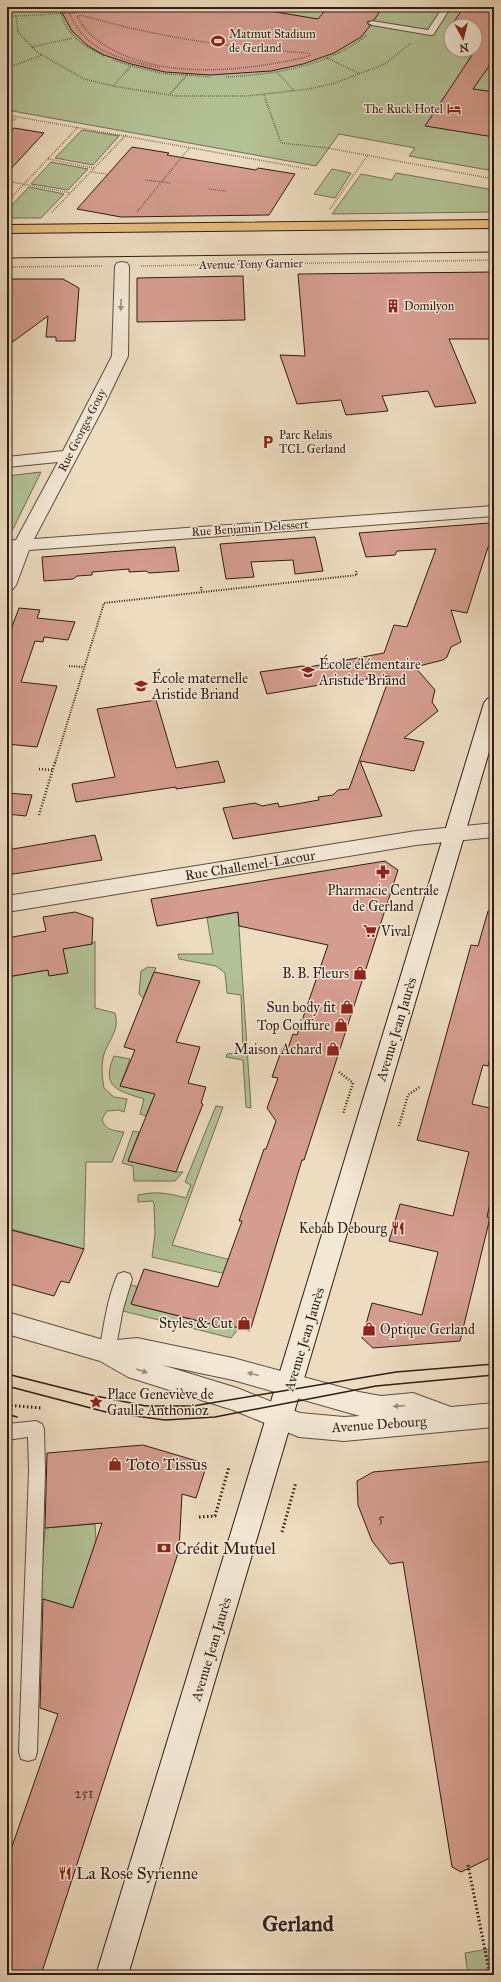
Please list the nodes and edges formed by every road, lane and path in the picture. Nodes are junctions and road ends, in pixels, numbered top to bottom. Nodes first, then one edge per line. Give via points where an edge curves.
1 (60, 7) edge
2 (68, 7) edge
3 (87, 7) edge
4 (447, 7) edge
5 (69, 13) junction
6 (61, 14) junction
7 (81, 15) joint
8 (16, 16) junction
9 (7, 17) edge
10 (371, 27) joint
11 (74, 38) junction
12 (414, 39) dead end
13 (32, 46) junction
14 (43, 55) junction
15 (104, 56) dead end
16 (326, 58) junction
17 (113, 60) dead end
18 (131, 66) junction
19 (7, 68) edge
20 (160, 68) dead end
21 (277, 72) junction
22 (361, 74) junction
23 (187, 75) junction
24 (210, 76) dead end
25 (226, 77) dead end
26 (113, 86) junction
27 (294, 91) junction
28 (170, 95) junction
29 (264, 95) junction
30 (7, 115) edge
31 (17, 117) junction
32 (7, 127) edge
33 (79, 127) junction
34 (126, 135) junction
35 (190, 147) junction
36 (367, 156) junction
37 (48, 159) junction
38 (95, 168) junction
39 (308, 169) dead end
40 (91, 172) junction
41 (107, 174) dead end
42 (494, 179) edge
43 (146, 180) dead end
44 (7, 181) edge
45 (162, 182) junction
46 (171, 183) dead end
47 (24, 184) junction
48 (210, 189) dead end
49 (226, 191) dead end
50 (70, 193) junction
51 (7, 202) edge
52 (137, 212) dead end
53 (51, 213) dead end
54 (326, 215) dead end
55 (494, 224) edge
56 (7, 229) edge
57 (494, 260) edge
58 (122, 266) junction
59 (7, 267) edge
60 (69, 456) junction
61 (7, 462) edge
62 (494, 511) edge
63 (15, 545) edge
64 (356, 571) dead end
65 (7, 585) edge
66 (201, 587) dead end
67 (202, 592) junction
68 (69, 666) dead end
69 (84, 667) junction
70 (494, 703) edge
71 (39, 768) dead end
72 (52, 770) junction
73 (39, 815) dead end
74 (494, 830) edge
75 (455, 834) junction
76 (7, 904) edge
77 (339, 1072) dead end
78 (421, 1086) dead end
79 (343, 1114) dead end
80 (399, 1126) dead end
81 (124, 1279) dead end
82 (7, 1323) edge
83 (107, 1352) junction
84 (290, 1385) junction
85 (7, 1405) edge
86 (41, 1408) dead end
87 (494, 1415) edge
88 (280, 1417) junction
89 (449, 1419) junction
90 (7, 1432) edge
91 (229, 1467) dead end
92 (296, 1482) dead end
93 (199, 1517) dead end
94 (282, 1532) dead end
95 (28, 1752) dead end
96 (468, 1865) dead end
97 (112, 1975) edge
98 (490, 1975) edge

1 - 6 path
2 - 5 path
3 - 5 path via 79,12
4 - 10 lane via 430,32
5 - 6 path
5 - 20 path via 76,30 101,49
6 - 8 path
6 - 11 path via 63,23
7 - 7 path via 77,17 83,28 102,44 127,56 165,66 198,69 259,67 310,56 309,53 236,48 183,40 120,27
8 - 9 path
8 - 13 path via 18,32
10 - 16 path via 354,45
11 - 13 path
11 - 15 path
12 - 22 path via 404,51 386,64
13 - 14 path
14 - 19 path
14 - 26 path via 84,79
16 - 21 path
16 - 22 path
17 - 18 path
18 - 23 path via 153,72
18 - 26 path
21 - 25 path
21 - 27 path
22 - 27 path via 335,83
23 - 24 path
23 - 28 path
26 - 28 path
27 - 29 path
28 - 29 path
29 - 36 path via 281,143
30 - 31 path
31 - 32 path
31 - 33 path
33 - 34 path
33 - 37 path
34 - 35 path
34 - 38 path
35 - 39 path
35 - 45 path
36 - 42 path
36 - 54 path
37 - 38 path
37 - 47 path
38 - 40 path
40 - 41 path
40 - 50 path
43 - 45 path
44 - 47 path
45 - 46 path
45 - 52 path
47 - 50 path
47 - 51 path
48 - 49 path
50 - 53 path
55 - 56 main road
57 - 58 path, Avenue Tony Garnier
58 - 59 path, Avenue Tony Garnier
58 -> 60 street, Rue Georges Gouy via 120,356
60 - 61 street
60 - 63 street, Rue Georges Gouy
62 - 63 street, Rue Benjamin Delessert
63 - 65 street, Rue Georges Gouy
64 - 67 path via 357,575
66 - 67 path
67 - 69 path via 104,603
68 - 69 path
69 - 72 path
70 - 75 street, Avenue Jean Jaurès
71 - 72 path
72 - 73 path
74 - 75 street, Rue Challemel-Lacour
75 - 76 street, Rue Challemel-Lacour via 416,838
75 - 84 street, Avenue Jean Jaurès
77 - 79 path via 352,1083
78 - 80 path via 408,1095
81 - 83 lane
82 - 83 street, Avenue Debourg
84 -> 83 street, Avenue Debourg via 233,1369 137,1349
83 -> 88 street, Avenue Debourg via 137,1369 237,1400
84 - 88 street, Avenue Jean Jaurès
89 -> 84 street, Avenue Debourg via 413,1405 381,1408
85 - 86 path
87 - 89 street, Avenue Debourg
88 - 89 street, Avenue Debourg via 299,1425 338,1429
88 - 97 street, Avenue Jean Jaurès
90 - 95 lane via 36,1429 37,1470
91 - 93 path via 215,1516
92 - 94 path
96 - 98 path

